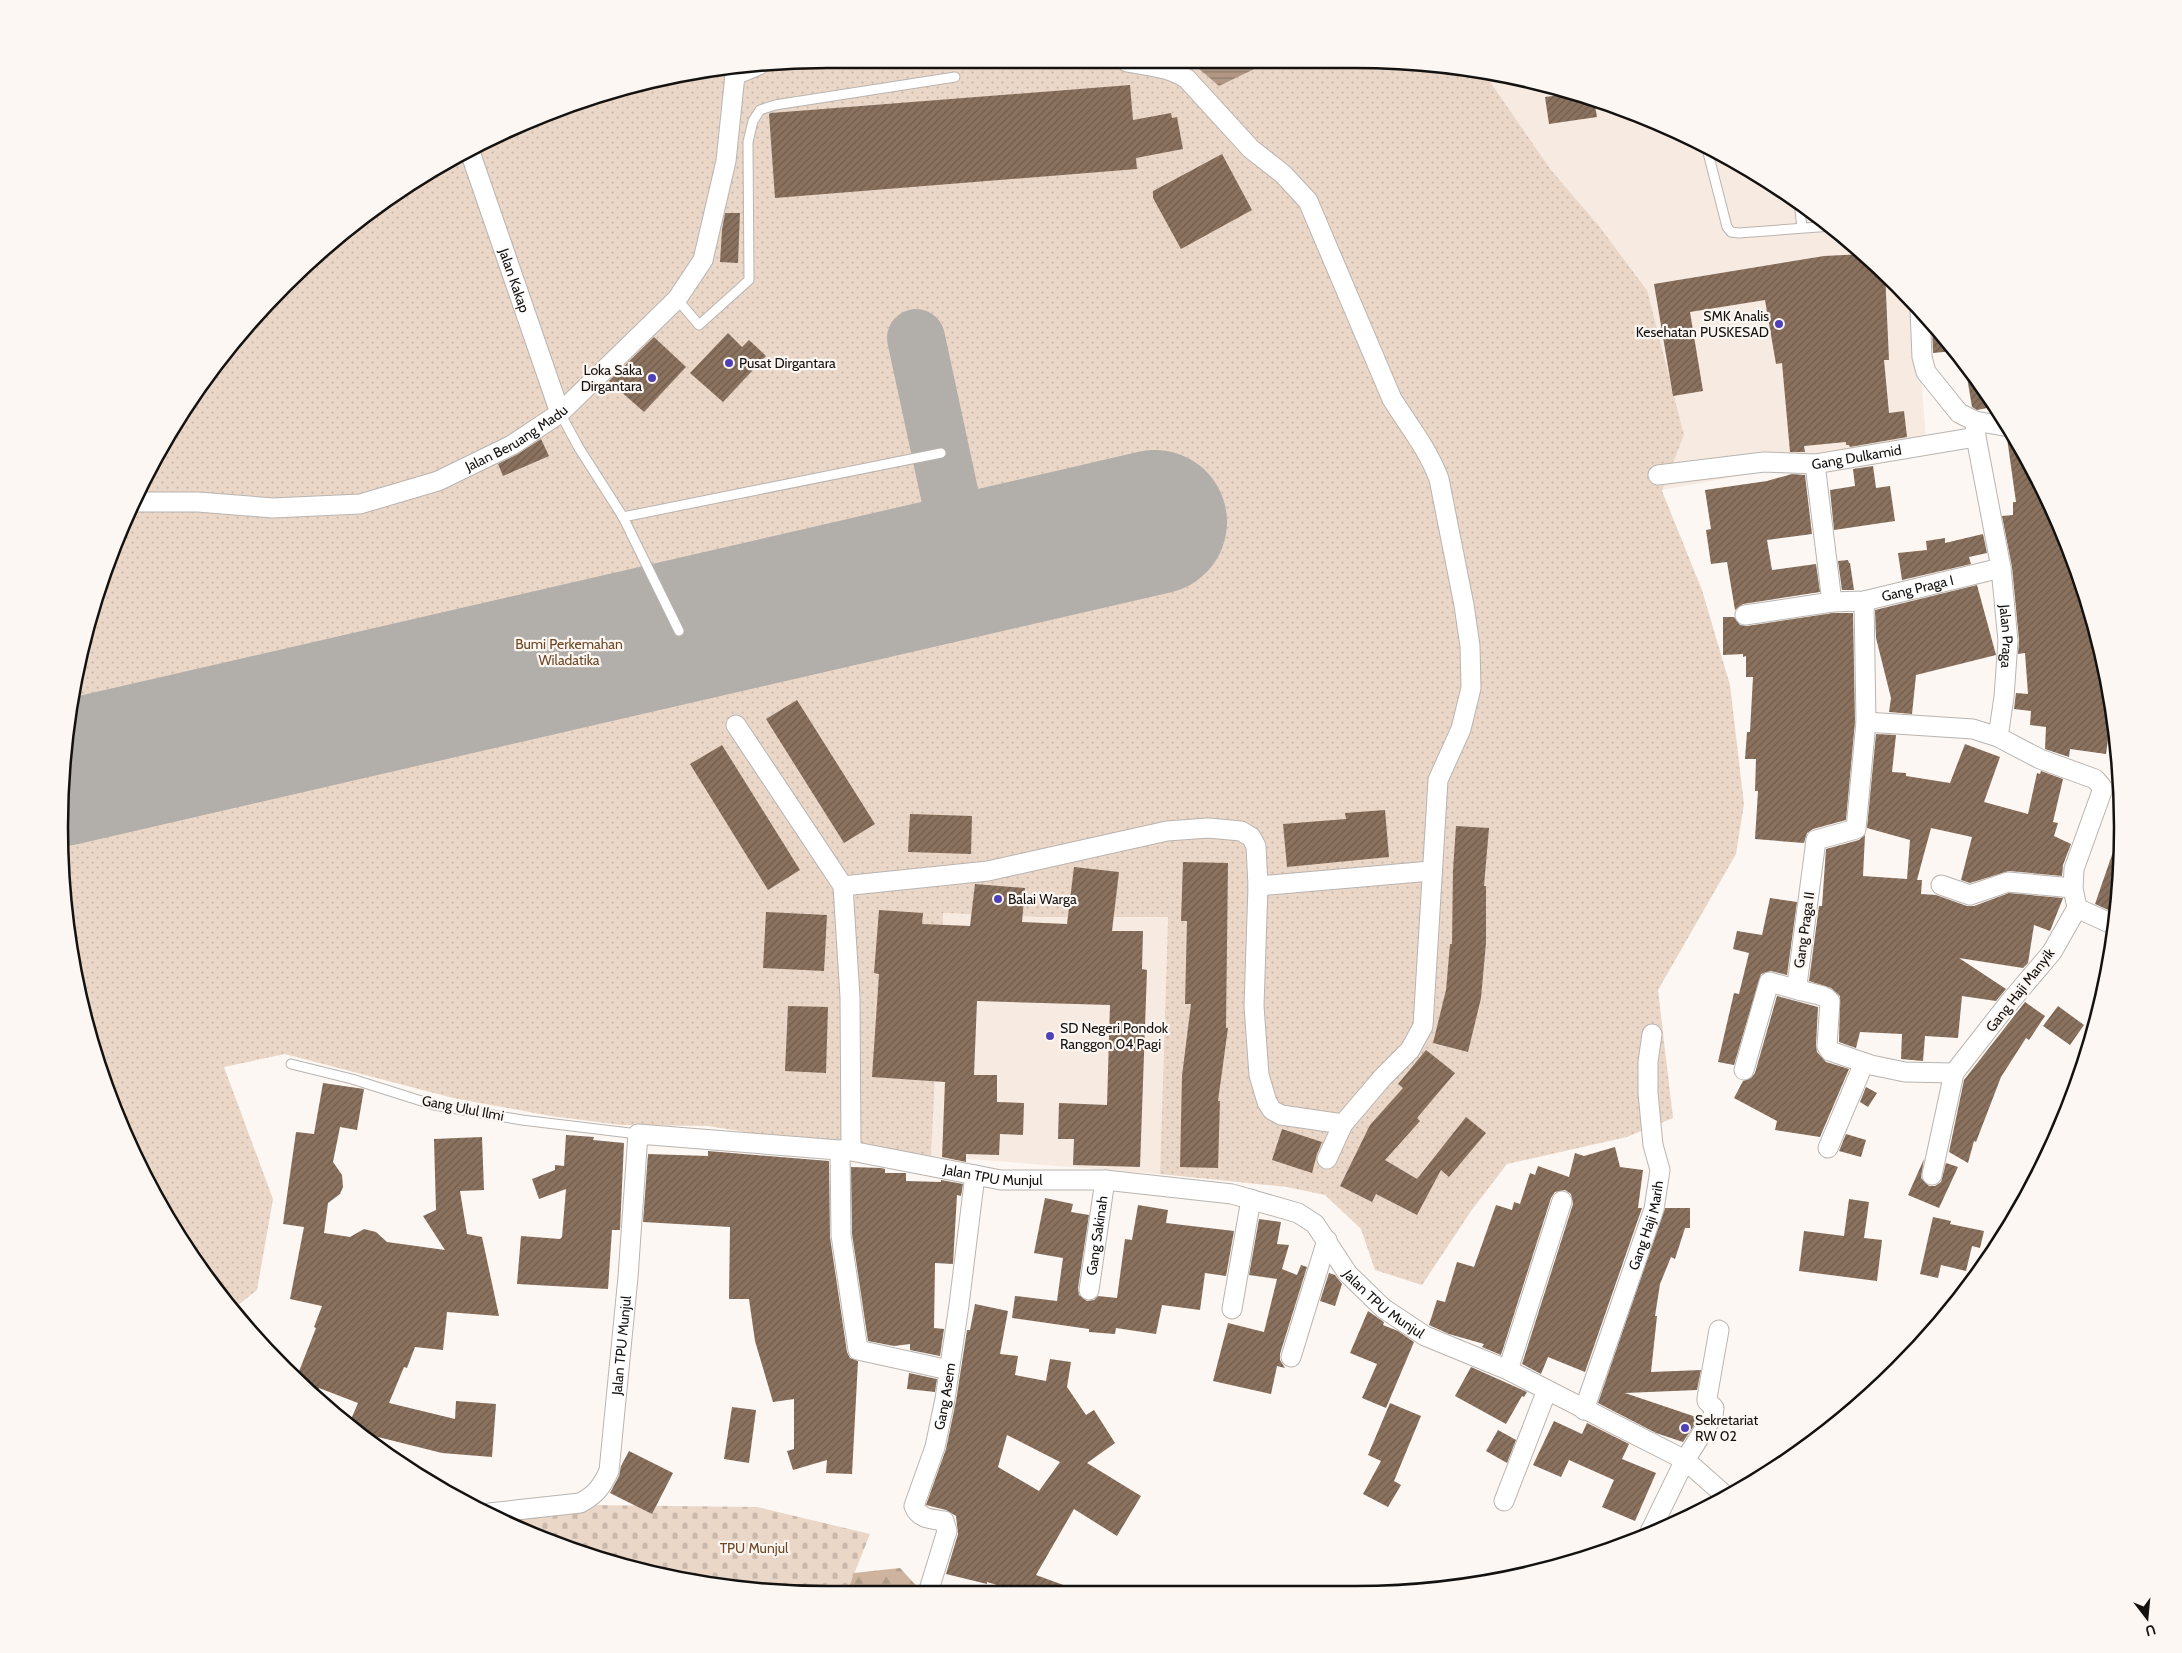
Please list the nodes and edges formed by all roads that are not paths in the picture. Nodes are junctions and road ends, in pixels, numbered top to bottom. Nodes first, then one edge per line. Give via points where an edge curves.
1 (1161, 68) edge
2 (734, 73) edge
3 (955, 77) dead end
4 (1709, 155) edge
5 (471, 156) edge
6 (1800, 211) edge
7 (1821, 226) edge
8 (1802, 227) junction
9 (677, 299) junction
10 (1920, 320) edge
11 (560, 412) junction
12 (2001, 428) edge
13 (1976, 429) junction
14 (941, 453) dead end
15 (1815, 464) junction
16 (1658, 475) dead end
17 (141, 502) edge
18 (623, 517) junction
19 (2002, 568) junction
20 (1864, 601) junction
21 (1832, 602) junction
22 (1745, 615) dead end
23 (679, 631) dead end
24 (1866, 722) junction
25 (736, 725) dead end
26 (1998, 737) junction
27 (1431, 872) junction
28 (1942, 885) dead end
29 (842, 886) junction
30 (1258, 886) junction
31 (2073, 888) junction
32 (2077, 908) junction
33 (2108, 922) edge
34 (1802, 990) junction
35 (1652, 1034) dead end
36 (1864, 1063) junction
37 (291, 1064) dead end
38 (1744, 1070) dead end
39 (1954, 1073) junction
40 (1343, 1124) junction
41 (638, 1134) junction
42 (846, 1148) junction
43 (1828, 1148) dead end
44 (1327, 1159) dead end
45 (1932, 1174) dead end
46 (975, 1175) junction
47 (1106, 1180) junction
48 (1250, 1199) junction
49 (1562, 1201) dead end
50 (1327, 1240) junction
51 (1089, 1290) dead end
52 (1232, 1309) dead end
53 (1719, 1330) dead end
54 (1291, 1357) dead end
55 (949, 1370) junction
56 (1508, 1370) junction
57 (1547, 1390) junction
58 (1584, 1410) junction
59 (1685, 1460) junction
60 (1721, 1491) edge
61 (1504, 1501) dead end
62 (501, 1512) edge
63 (1657, 1523) edge
64 (930, 1586) edge

1 - 27 street via 1187,79 1251,149 1308,201 1392,398 1434,464 1464,605 1470,646 1471,688 1461,729 1438,780
2 - 9 street, Jalan Beruang Madu via 726,161 703,260
3 - 9 lane via 760,110 753,121 748,142 749,280 699,325
4 - 8 lane via 1731,232
5 - 11 street, Jalan Kakap
6 - 8 lane
7 - 8 lane
9 - 11 street, Jalan Beruang Madu
10 - 13 street via 1926,372
11 - 17 street, Jalan Beruang Madu via 512,445 438,481 360,504 273,508 198,502
11 - 18 lane
12 - 13 street
13 - 15 street, Gang Dulkamid
13 - 19 street, Jalan Praga
14 - 18 lane
15 - 16 street via 1764,462
15 - 21 street, Gang Dulkamid
18 - 23 lane
19 - 20 street, Gang Praga I
19 - 26 street, Jalan Praga via 2008,641
20 - 21 street, Gang Praga I
20 - 24 street
21 - 22 street, Gang Praga I
24 - 26 street via 1973,729
24 - 34 street, Gang Praga II via 1856,830 1816,840 1797,982
25 - 29 street
26 - 31 street via 2040,759 2094,779 2102,787 2074,869
27 - 30 street
27 - 40 street via 1423,1026 1410,1050
28 - 31 street via 1970,895 2008,882
29 - 30 street via 988,871 1167,831 1208,828 1241,831 1251,837 1256,846
29 - 42 street via 850,997
30 - 40 street via 1254,1006 1259,1074 1267,1102 1280,1115
31 - 32 street
32 - 33 street
32 - 39 street, Gang Haji Manyik via 2052,952
34 - 36 street via 1830,1001 1827,1046 1830,1051
34 - 38 street via 1769,982
35 - 58 street, Gang Haji Marih via 1648,1093 1653,1145 1660,1170 1654,1209
36 - 39 street via 1905,1072
36 - 43 street
37 - 41 lane, Gang Ulul Ilmi via 434,1104 522,1120
39 - 45 street
40 - 44 street
41 - 42 street, Jalan TPU Munjul
41 - 62 street, Jalan TPU Munjul via 609,1470 598,1491 580,1502
42 - 46 street, Jalan TPU Munjul
42 - 55 street via 840,1228 858,1350
46 - 47 street, Jalan TPU Munjul via 1002,1180
46 - 55 street, Gang Asem
47 - 48 street, Jalan TPU Munjul via 1232,1194
47 - 51 street, Gang Sakinah
48 - 50 street, Jalan TPU Munjul via 1298,1213 1316,1224
48 - 52 street
49 - 56 street
50 - 54 street
50 - 56 street, Jalan TPU Munjul via 1348,1274 1383,1308 1425,1336
53 - 59 street via 1707,1398 1714,1408 1713,1416
55 - 64 street, Gang Asem via 935,1447 914,1506 922,1517 944,1521 947,1531
56 - 57 street, Jalan TPU Munjul
57 - 58 street, Jalan TPU Munjul
57 - 61 street
58 - 59 street, Jalan TPU Munjul
59 - 60 street, Jalan TPU Munjul
59 - 63 street

